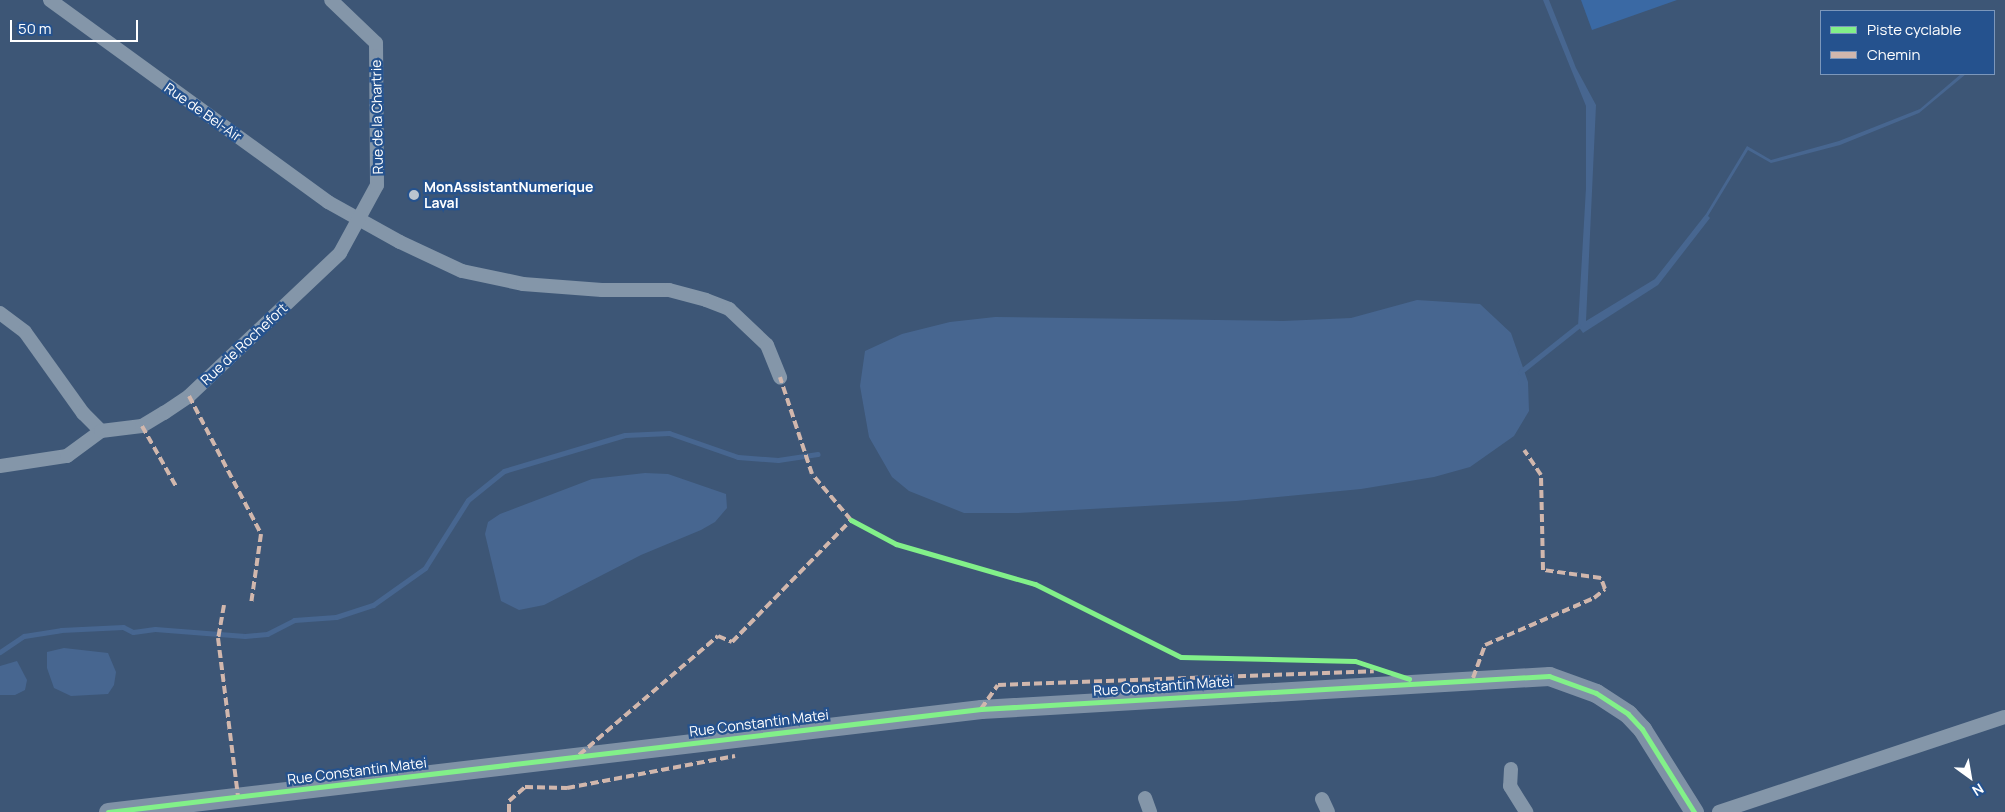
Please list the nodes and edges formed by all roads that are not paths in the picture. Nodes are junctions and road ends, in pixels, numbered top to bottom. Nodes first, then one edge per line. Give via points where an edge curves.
1 (50, 0) edge
2 (331, 0) edge
3 (359, 218) junction
4 (0, 313) edge
5 (780, 377) dead end
6 (102, 431) junction
7 (0, 466) edge
8 (2005, 717) edge
9 (1511, 769) dead end
10 (1144, 798) dead end
11 (1322, 799) dead end
12 (108, 812) edge
13 (1150, 812) edge
14 (1328, 812) edge
15 (1526, 812) edge
16 (1694, 812) edge
17 (1719, 812) edge

1 - 3 street, Rue de Bel-Air via 328,202
2 - 3 street, Rue de la Chartrie via 376,42 377,185
3 - 5 street, Rue de Bel-Air via 462,271 523,284 602,290 669,290 729,309 767,345
3 - 6 street, Rue de Rochefort via 340,253 188,396 142,426
4 - 6 street via 25,332 83,413
6 - 7 street, Rue de Rochefort via 68,456
8 - 17 street via 1818,782
9 - 15 street via 1510,786
10 - 13 street
11 - 14 street
12 - 16 street, Rue Constantin Matei via 981,709 1549,676 1590,690 1614,703 1642,729

